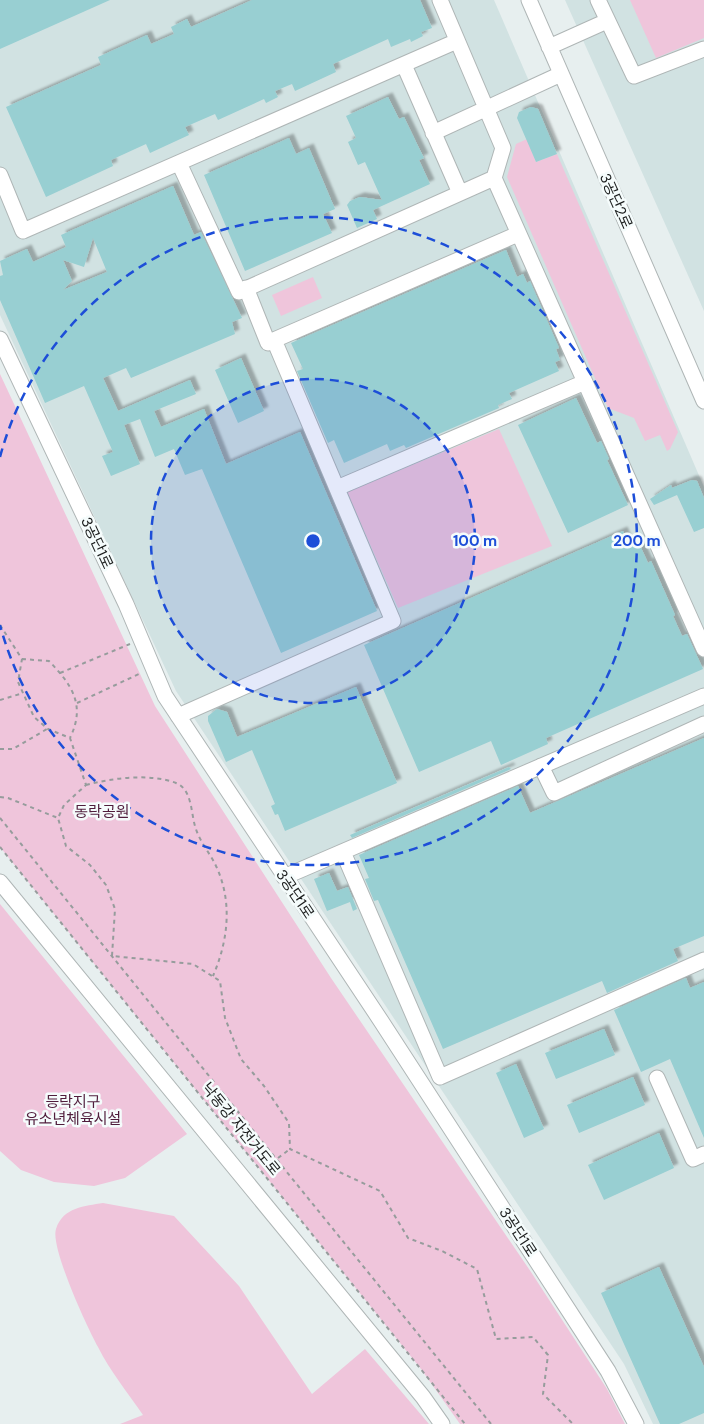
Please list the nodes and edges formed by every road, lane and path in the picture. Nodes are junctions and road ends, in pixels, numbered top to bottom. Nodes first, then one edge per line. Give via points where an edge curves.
1 (440, 0) edge
2 (529, 0) edge
3 (598, 0) edge
4 (608, 21) junction
5 (457, 41) junction
6 (549, 47) junction
7 (704, 49) edge
8 (404, 65) junction
9 (561, 74) junction
10 (486, 109) junction
11 (434, 133) junction
12 (179, 163) junction
13 (0, 175) edge
14 (494, 178) junction
15 (460, 193) junction
16 (518, 234) junction
17 (246, 288) junction
18 (0, 339) edge
19 (274, 340) junction
20 (585, 382) junction
21 (704, 401) edge
22 (337, 488) junction
23 (0, 624) edge
24 (141, 639) junction
25 (704, 649) edge
26 (22, 659) junction
27 (153, 668) junction
28 (60, 673) junction
29 (23, 693) junction
30 (704, 696) edge
31 (0, 700) edge
32 (77, 703) junction
33 (178, 716) junction
34 (704, 724) edge
35 (48, 729) junction
36 (70, 738) junction
37 (0, 749) edge
38 (541, 766) junction
39 (86, 785) junction
40 (0, 797) edge
41 (0, 818) edge
42 (58, 818) junction
43 (0, 848) edge
44 (344, 852) junction
45 (284, 877) junction
46 (0, 882) edge
47 (112, 956) junction
48 (704, 960) edge
49 (213, 976) junction
50 (657, 1078) dead end
51 (290, 1149) junction
52 (704, 1154) edge
53 (278, 1158) junction
54 (442, 1424) edge
55 (465, 1424) edge
56 (491, 1424) edge
57 (573, 1424) edge
58 (636, 1424) edge

1 - 5 street
2 - 6 street, 3공단2로
3 - 4 street
4 - 6 street
4 - 7 street via 634,76
5 - 8 street
5 - 10 street
6 - 9 street, 3공단2로
8 - 11 street
8 - 12 street
9 - 10 street
9 - 21 street, 3공단2로
10 - 11 street
10 - 14 street via 503,148
11 - 15 street
12 - 13 street via 23,231
12 - 17 street via 238,292
14 - 15 street
14 - 16 street
15 - 17 street
16 - 19 street
16 - 20 street
17 - 19 street via 268,343
18 - 24 street, 3공단1로
19 - 22 street
20 - 22 street
20 - 25 street
22 - 33 street via 393,621
23 - 26 path
24 - 27 street, 3공단1로
24 - 28 path
26 - 28 path via 49,661
26 - 29 path via 18,682
27 - 32 path
27 - 33 street, 3공단1로
28 - 32 path via 68,681
29 - 31 path
29 - 35 path via 34,717
30 - 38 street
32 - 36 path via 75,728
33 - 45 street, 3공단1로
34 - 38 street via 554,792
35 - 36 path
35 - 37 path via 13,749
36 - 39 path
38 - 44 street
39 - 42 path via 64,805
39 - 49 path via 109,779 145,778 177,783 185,791 195,826 224,885 228,908 222,956
40 - 42 path
41 - 47 path
42 - 47 path via 66,846 90,865 106,885 115,908
43 - 55 path, 낙동강 자전거도로
44 - 45 street
44 - 48 street via 440,1076
45 - 58 street, 3공단1로 via 597,1354
46 - 54 street
47 - 49 path via 193,964
47 - 53 path
49 - 51 path via 220,981 225,1018 241,1059 289,1122
50 - 52 street via 693,1159
51 - 53 path
51 - 57 path via 380,1191 408,1238 476,1269 496,1339 533,1337 548,1355 543,1394
53 - 56 path

